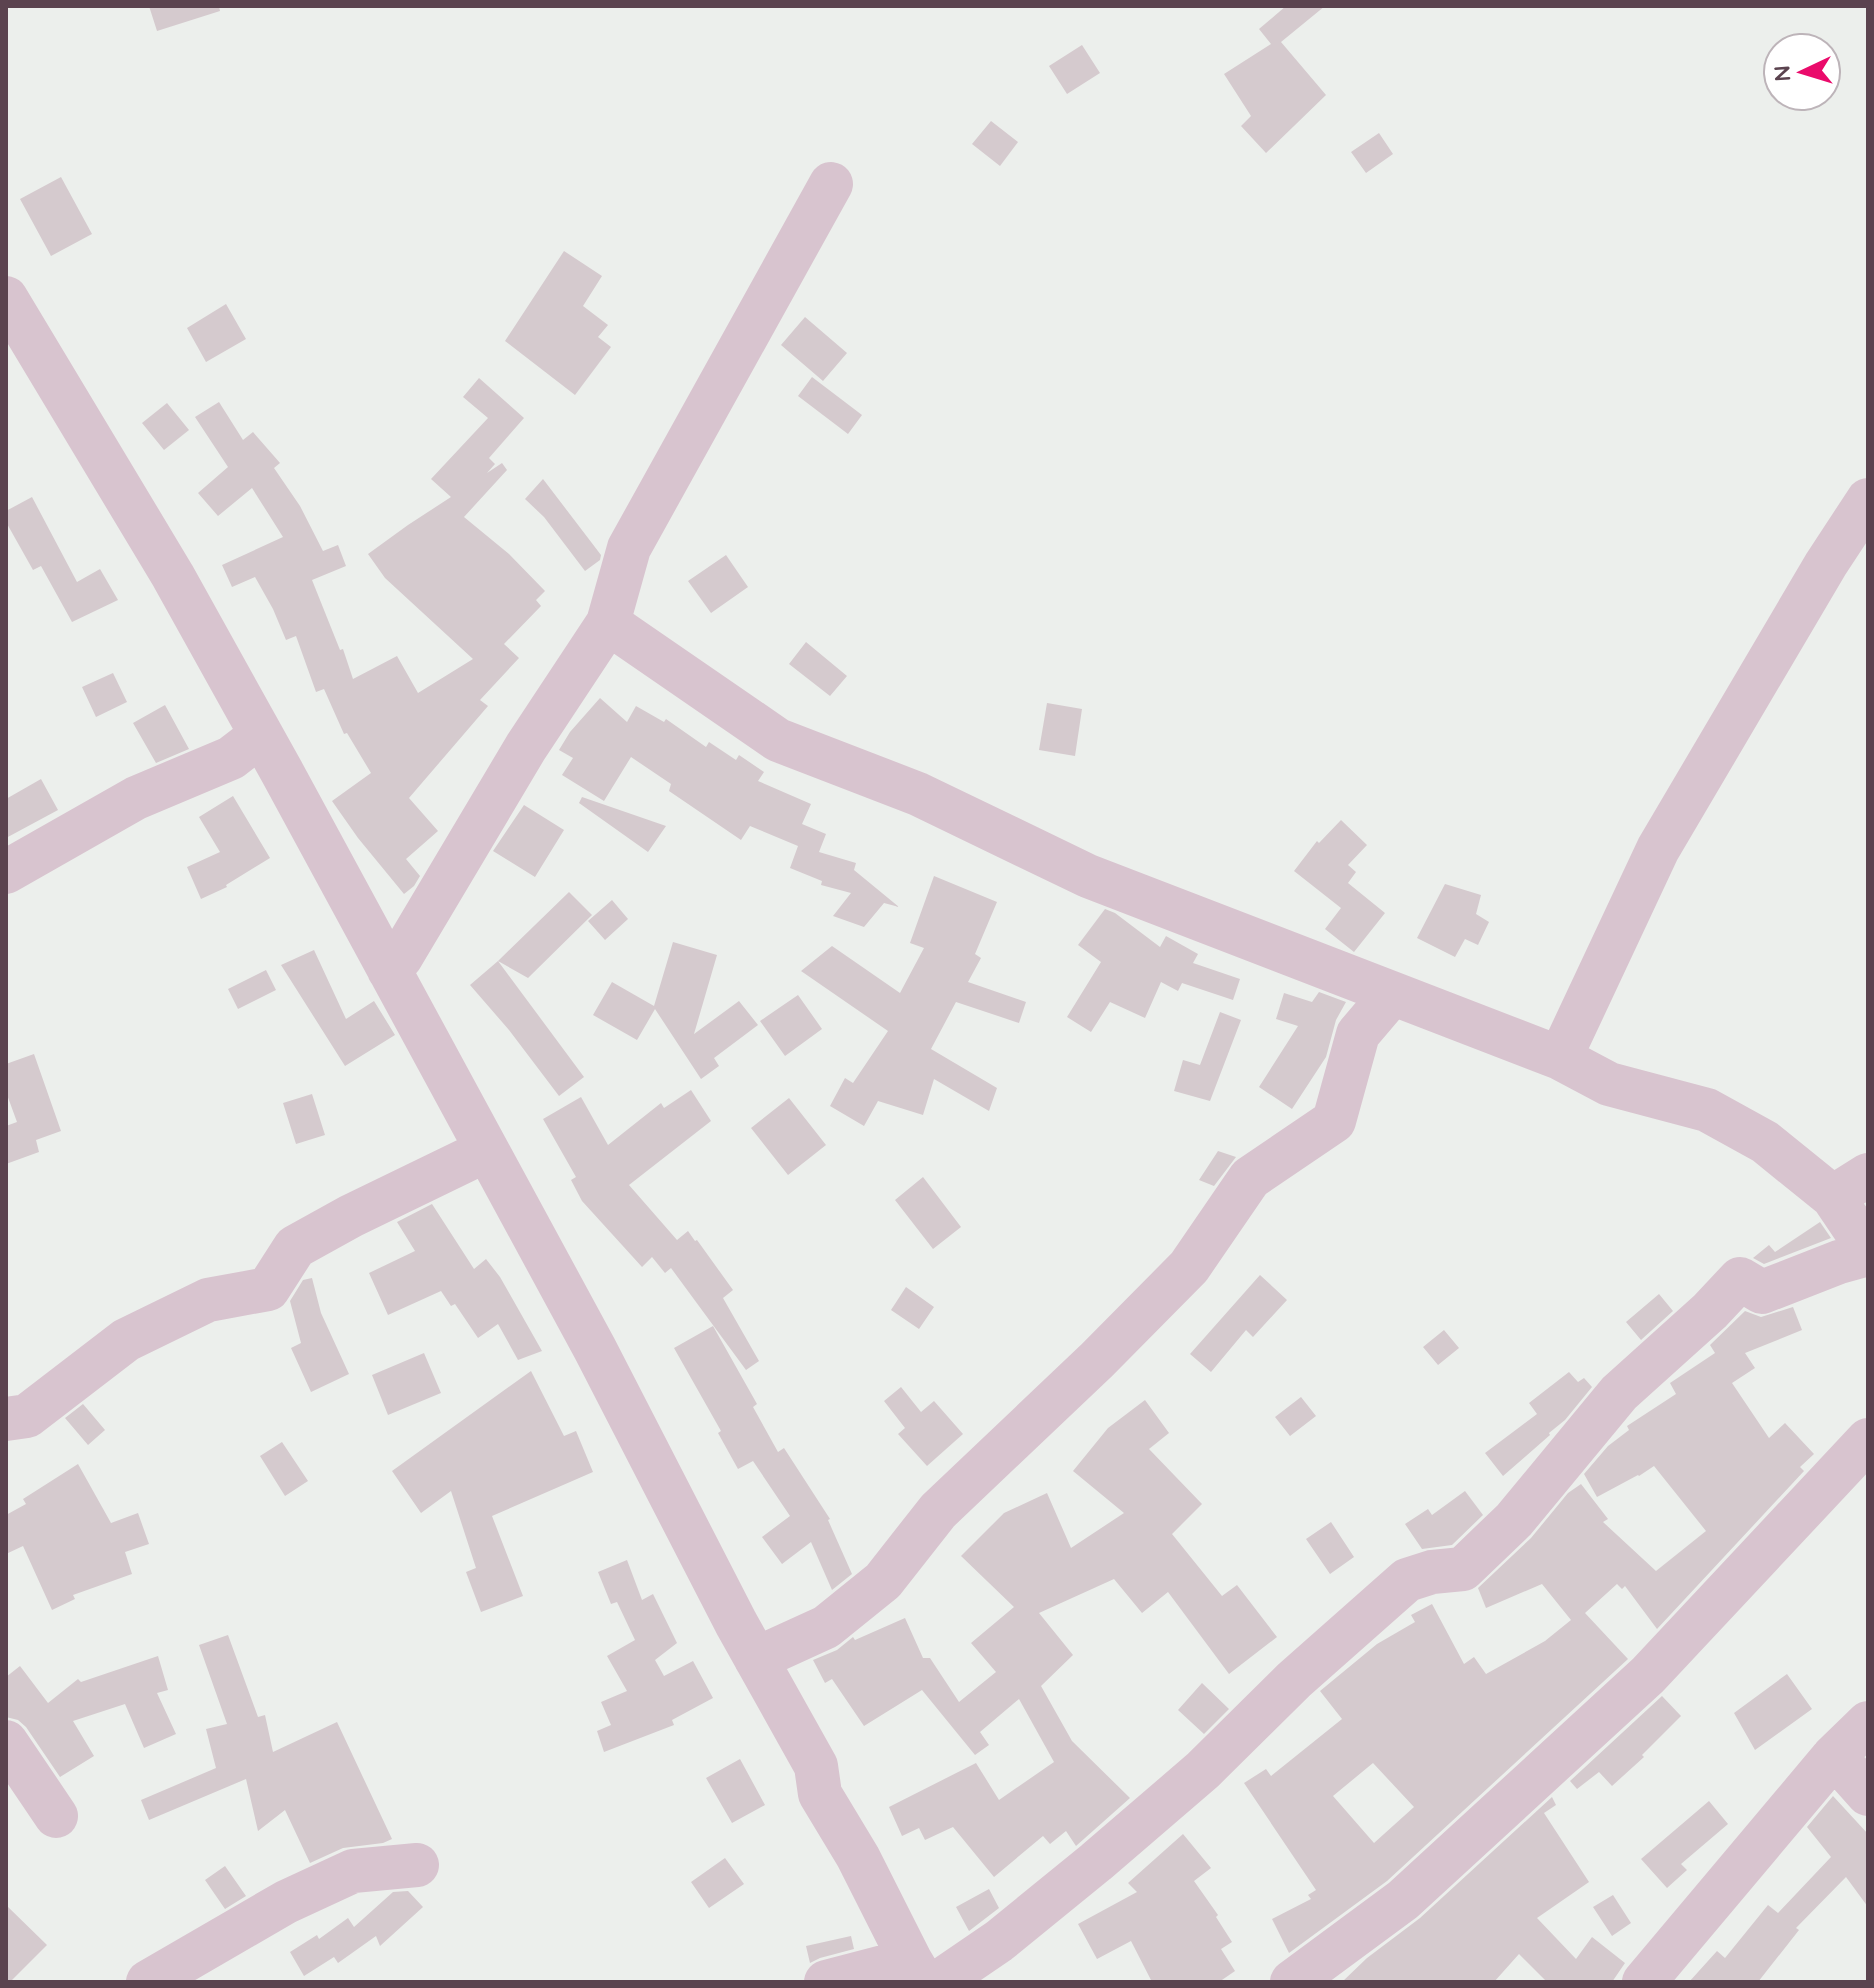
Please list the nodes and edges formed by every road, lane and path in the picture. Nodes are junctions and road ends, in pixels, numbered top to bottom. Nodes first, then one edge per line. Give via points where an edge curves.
1 (831, 184) dead end
2 (7, 299) edge
3 (1868, 500) edge
4 (608, 623) junction
5 (261, 735) junction
6 (6, 872) edge
7 (389, 970) junction
8 (1392, 994) junction
9 (1560, 1058) junction
10 (487, 1150) junction
11 (1850, 1186) edge
12 (1868, 1252) edge
13 (6, 1419) edge
14 (1868, 1440) edge
15 (756, 1659) junction
16 (1868, 1723) edge
17 (6, 1742) edge
18 (1834, 1756) junction
19 (1868, 1794) edge
20 (56, 1816) dead end
21 (417, 1865) dead end
22 (924, 1975) edge
23 (148, 1982) edge
24 (826, 1982) edge
25 (1292, 1982) edge
26 (1644, 1982) edge

1 - 4 street via 629,548
2 - 5 street
3 - 9 street via 1658,849
4 - 7 street
4 - 8 street via 778,740 918,794 1088,876
5 - 6 street via 231,758 136,798
5 - 7 street
7 - 10 street
8 - 9 street
8 - 15 street via 1358,1034 1334,1121 1250,1178 1189,1267 938,1511 883,1581 826,1627
9 - 11 street via 1609,1084 1707,1110
10 - 13 street via 295,1247 268,1289 208,1300 126,1340 27,1416
10 - 15 street
11 - 12 street
12 - 22 street via 1762,1292 1740,1279 1619,1393 1514,1520 1463,1569 1407,1580 1108,1852 999,1941
14 - 25 street via 1648,1675 1403,1900
15 - 22 street via 816,1766 820,1794
16 - 18 street
17 - 20 street
18 - 19 street
18 - 26 street
21 - 23 street via 353,1871 286,1902
22 - 24 street

